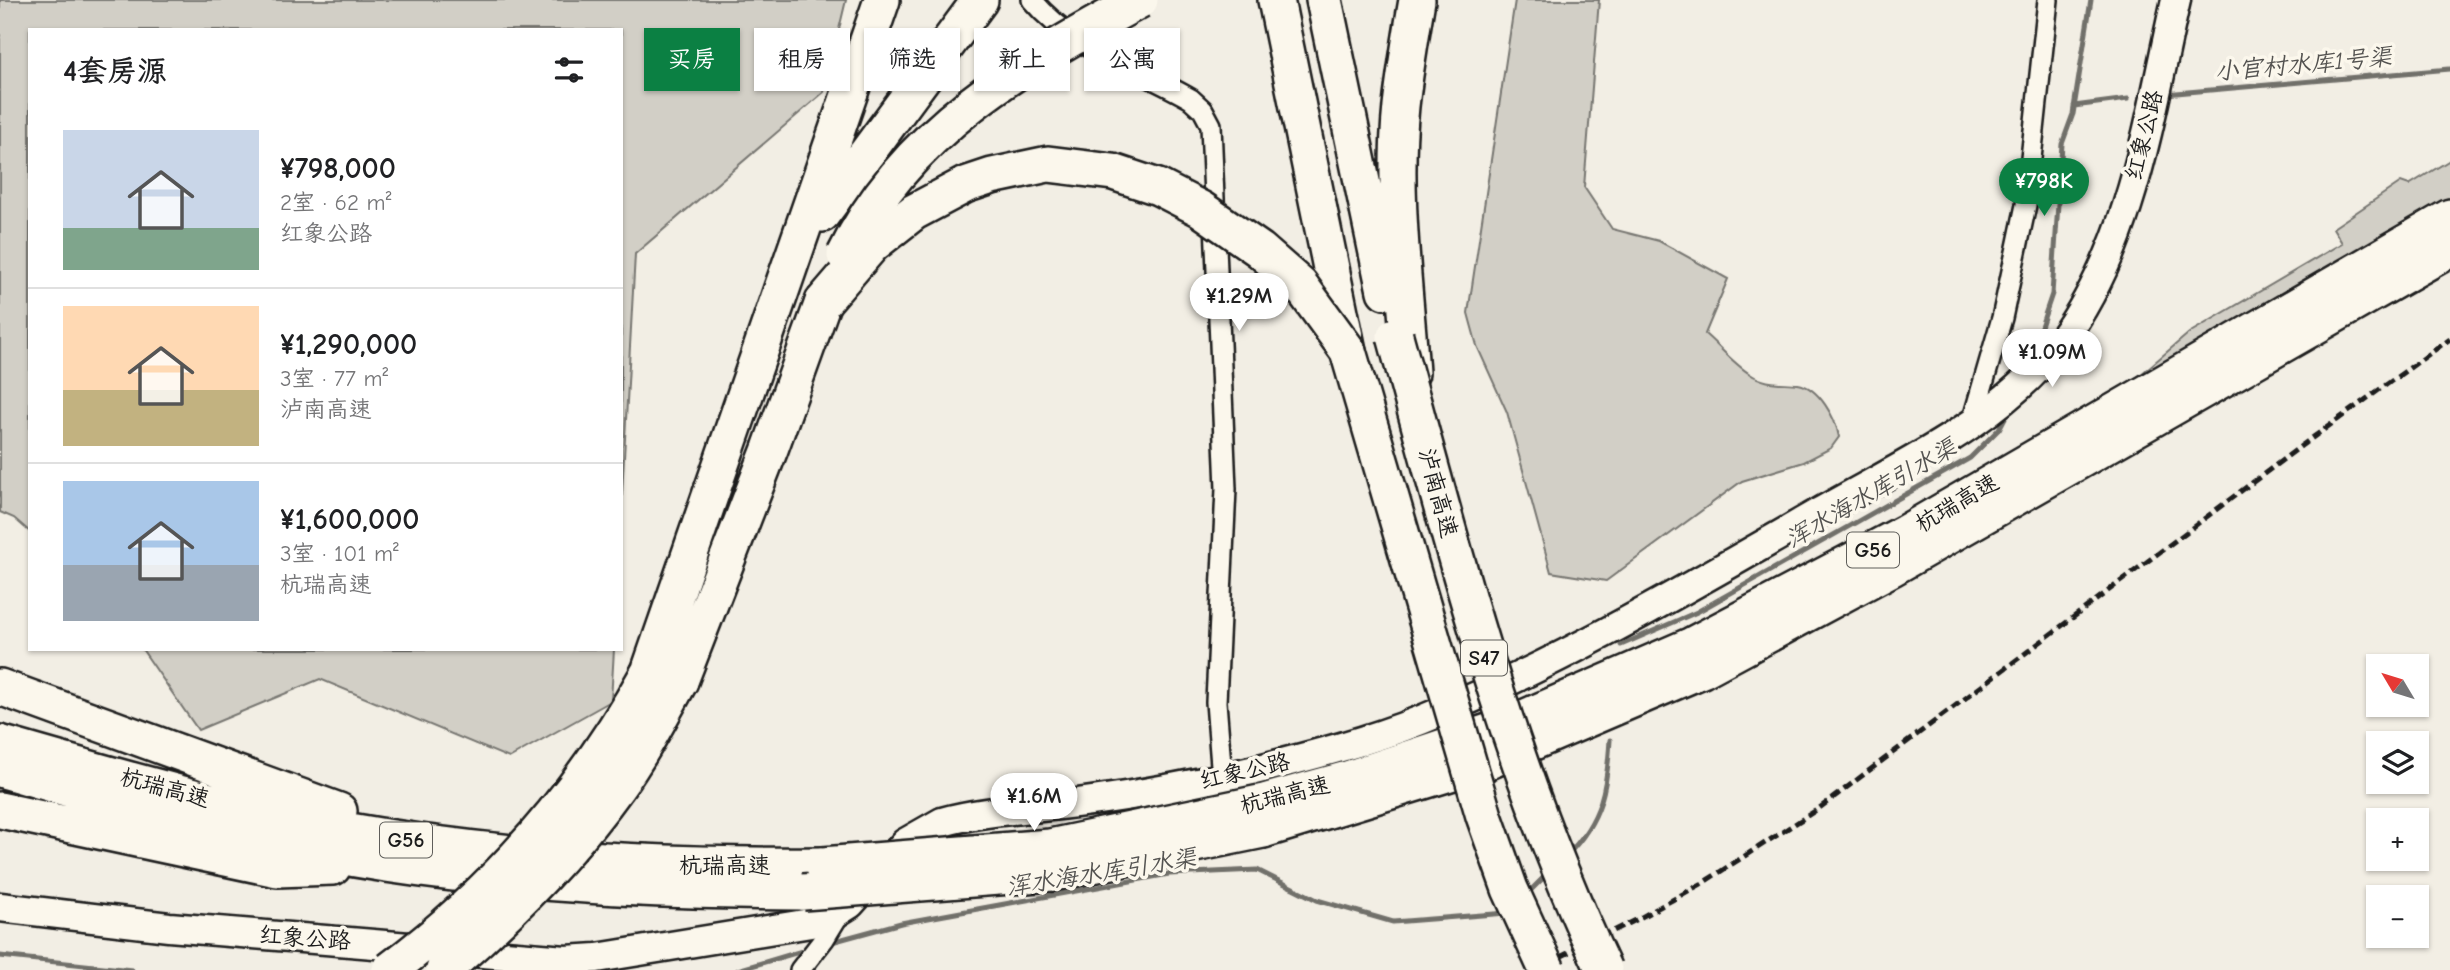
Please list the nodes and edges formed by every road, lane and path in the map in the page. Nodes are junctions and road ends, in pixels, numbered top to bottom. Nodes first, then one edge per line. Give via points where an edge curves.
1 (881, 0) edge
2 (980, 0) edge
3 (1032, 0) edge
4 (1140, 0) edge
5 (1276, 0) edge
6 (1324, 0) edge
7 (1417, 0) edge
8 (2048, 0) edge
9 (2176, 0) edge
10 (2450, 217) edge
11 (2450, 249) edge
12 (796, 251) junction
13 (822, 302) junction
14 (1348, 351) junction
15 (1414, 405) junction
16 (1972, 422) junction
17 (665, 676) junction
18 (0, 687) edge
19 (0, 743) edge
20 (0, 769) edge
21 (1222, 778) junction
22 (0, 810) edge
23 (1261, 816) junction
24 (392, 851) junction
25 (0, 907) edge
26 (842, 911) junction
27 (803, 966) edge
28 (390, 970) edge
29 (444, 970) edge
30 (1547, 970) edge
31 (1604, 970) edge

1 - 12 highway
2 - 12 highway
3 - 21 street via 1058,26 1100,54 1191,99 1211,125 1226,489 1216,702
4 - 13 highway, bridge via 1044,52 979,96 923,145 852,241
5 - 14 highway, 泸南高速 / S47
6 - 15 highway, 泸南高速 / S47, bridge via 1395,336
7 - 15 highway via 1401,108 1399,194
8 - 16 street via 2019,243
9 - 16 main road, 红象公路 via 2146,132 2120,222 2094,286 2060,342 2037,369
10 - 23 highway, 杭瑞高速 / G56 via 1905,533 1692,645 1503,727
11 - 23 highway, 杭瑞高速 / G56 via 1904,561 1702,670 1489,761
12 - 17 highway
13 - 14 highway, bridge via 872,245 914,212 992,176 1067,164 1136,179 1191,203 1231,229 1300,285
13 - 17 highway via 770,449
14 - 30 highway, 泸南高速 / S47, bridge via 1484,816 1510,889
15 - 31 highway, 泸南高速 / S47, bridge via 1483,656 1562,879
16 - 21 main road, 红象公路 via 1706,577 1476,696 1378,736
17 - 28 highway, bridge via 538,832 486,887
17 - 29 highway, bridge via 619,785 593,820 519,901
18 - 24 highway via 328,806
19 - 24 highway, 杭瑞高速 / G56
20 - 24 highway, 杭瑞高速 / G56 via 263,840
21 - 26 main road, 红象公路 via 942,822 905,843
22 - 24 highway via 277,869
23 - 24 highway, 杭瑞高速 / G56, bridge via 813,878 513,854
25 - 26 main road, 红象公路 via 169,927 566,960 646,952 809,924
26 - 27 street

